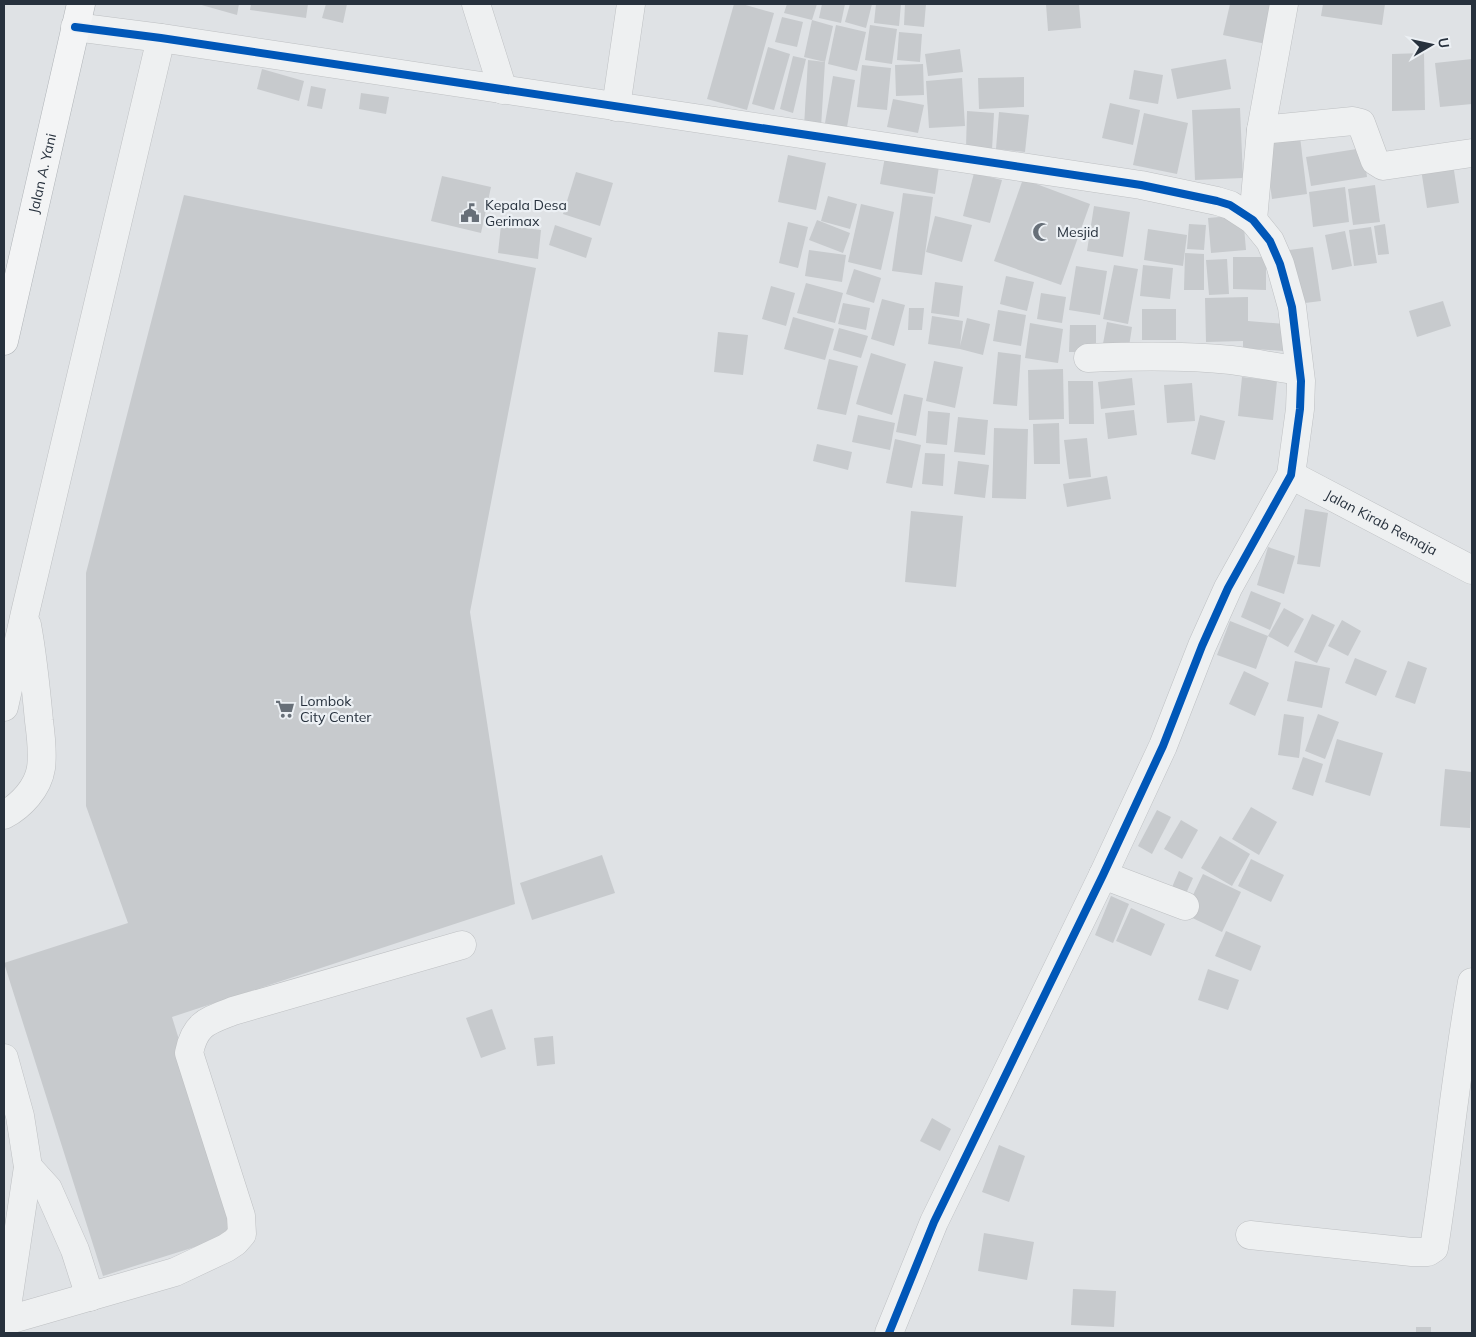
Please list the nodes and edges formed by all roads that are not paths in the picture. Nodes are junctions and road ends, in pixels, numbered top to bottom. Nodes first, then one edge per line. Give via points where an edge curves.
1 (476, 4) edge
2 (630, 4) edge
3 (1284, 4) edge
4 (78, 15) edge
5 (161, 38) junction
6 (503, 90) junction
7 (616, 107) junction
8 (1261, 130) junction
9 (1472, 153) edge
10 (1253, 220) junction
11 (4, 341) edge
12 (1088, 358) dead end
13 (1299, 371) junction
14 (1291, 475) junction
15 (1472, 570) edge
16 (25, 612) junction
17 (4, 707) edge
18 (4, 815) edge
19 (1103, 875) junction
20 (1185, 906) dead end
21 (462, 945) dead end
22 (1472, 982) edge
23 (4, 1058) edge
24 (28, 1167) junction
25 (1250, 1235) dead end
26 (90, 1296) junction
27 (4, 1324) edge
28 (888, 1333) edge

1 - 6 street
2 - 7 street
3 - 8 street
4 - 5 street
4 - 11 highway, Jalan A. Yani
5 - 6 street
5 - 16 street
6 - 7 street
7 - 10 street via 1141,185 1217,201 1242,211
8 - 9 street via 1353,121 1361,123 1376,161 1384,166
8 - 10 street
10 - 13 street via 1270,240 1280,264 1292,307
12 - 13 street via 1206,358
13 - 14 street via 1300,409
14 - 15 street, Jalan Kirab Remaja
14 - 19 street via 1228,588 1163,746
16 - 17 street
16 - 18 street via 41,736 41,768 32,790
19 - 20 street
19 - 28 street via 934,1222
21 - 26 street via 234,1011 196,1031 189,1053 241,1216 242,1234 226,1248 175,1272
22 - 25 street via 1434,1248 1428,1252 1412,1252
23 - 24 street via 20,1116
24 - 26 street via 48,1189 75,1250
24 - 27 street
26 - 27 street

